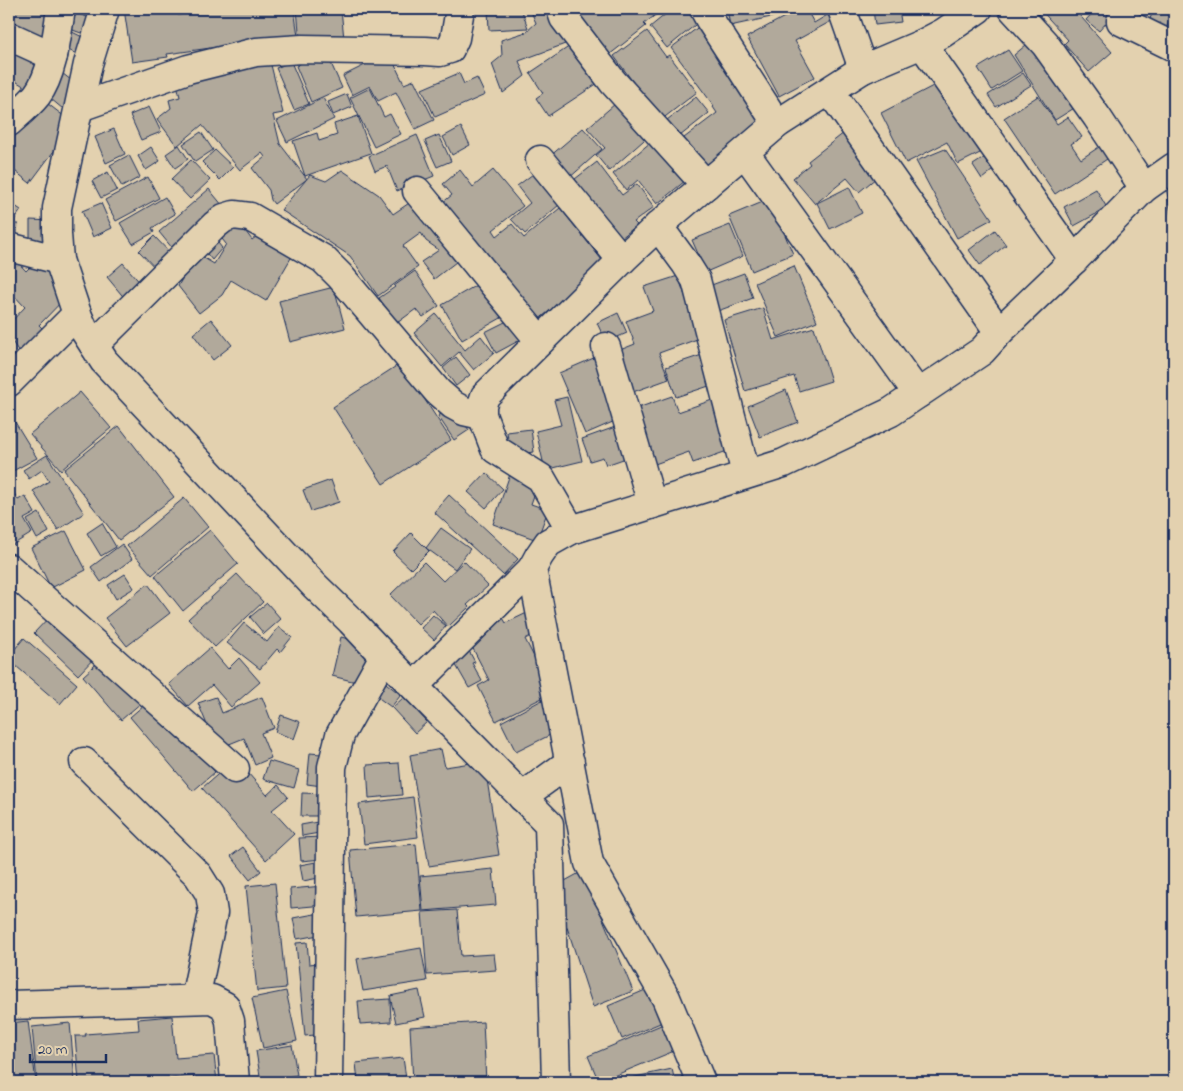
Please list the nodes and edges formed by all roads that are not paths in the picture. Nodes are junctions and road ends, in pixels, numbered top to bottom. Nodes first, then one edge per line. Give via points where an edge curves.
1 (61, 9) edge
2 (105, 9) edge
3 (460, 9) edge
4 (561, 9) edge
5 (704, 9) edge
6 (842, 9) edge
7 (978, 9) edge
8 (1013, 9) edge
9 (1121, 21) dead end
10 (9, 36) edge
11 (922, 44) junction
12 (1174, 46) edge
13 (53, 56) junction
14 (863, 68) junction
15 (832, 95) junction
16 (80, 107) junction
17 (9, 122) edge
18 (777, 124) junction
19 (748, 156) junction
20 (540, 160) dead end
21 (1174, 167) edge
22 (706, 186) junction
23 (1144, 188) junction
24 (417, 191) dead end
25 (662, 231) junction
26 (9, 247) edge
27 (59, 260) junction
28 (622, 260) junction
29 (1074, 260) junction
30 (77, 314) junction
31 (999, 332) junction
32 (540, 341) junction
33 (94, 345) junction
34 (606, 347) dead end
35 (9, 382) edge
36 (918, 394) junction
37 (487, 430) junction
38 (746, 474) junction
39 (652, 504) junction
40 (571, 530) junction
41 (9, 568) edge
42 (532, 569) junction
43 (384, 656) junction
44 (414, 686) junction
45 (84, 762) dead end
46 (570, 762) junction
47 (235, 769) dead end
48 (522, 797) junction
49 (549, 824) junction
50 (589, 863) junction
51 (195, 999) junction
52 (9, 1004) edge
53 (235, 1082) edge
54 (328, 1082) edge
55 (556, 1082) edge
56 (701, 1082) edge

1 - 13 street
2 - 16 street via 88,64
3 - 16 street via 450,49 440,52 302,49 256,52 188,68
4 - 22 street via 564,18 614,82
5 - 18 street
6 - 14 street
7 - 11 street
8 - 23 street via 1046,44
9 - 12 street
10 - 13 street
11 - 14 street
11 - 29 street
13 - 17 street via 38,93
14 - 15 street
15 - 18 street
15 - 31 street
16 - 27 street via 57,208
18 - 19 street
19 - 22 street
19 - 36 street
20 - 28 street
21 - 23 street
22 - 25 street
23 - 29 street
24 - 32 street
25 - 28 street
25 - 38 street via 696,280
26 - 27 street
27 - 30 street
28 - 32 street
29 - 31 street
30 - 33 street
30 - 35 street
31 - 36 street via 982,351
32 - 37 street via 485,396 482,405
33 - 37 street via 215,225 234,215 250,217 323,259 438,392
33 - 43 street via 104,361
34 - 39 street
36 - 38 street via 891,412 784,463
37 - 40 street via 541,478
38 - 39 street
39 - 40 street
40 - 42 street via 548,543
41 - 47 street
42 - 44 street
42 - 46 street
43 - 44 street
43 - 54 street via 340,735 332,767
44 - 48 street
45 - 51 street via 198,875 210,894 213,913
46 - 48 street
46 - 50 street
48 - 49 street
49 - 50 street
49 - 55 street
50 - 56 street via 666,998
51 - 52 street
51 - 53 street via 212,999 225,1006 230,1021

